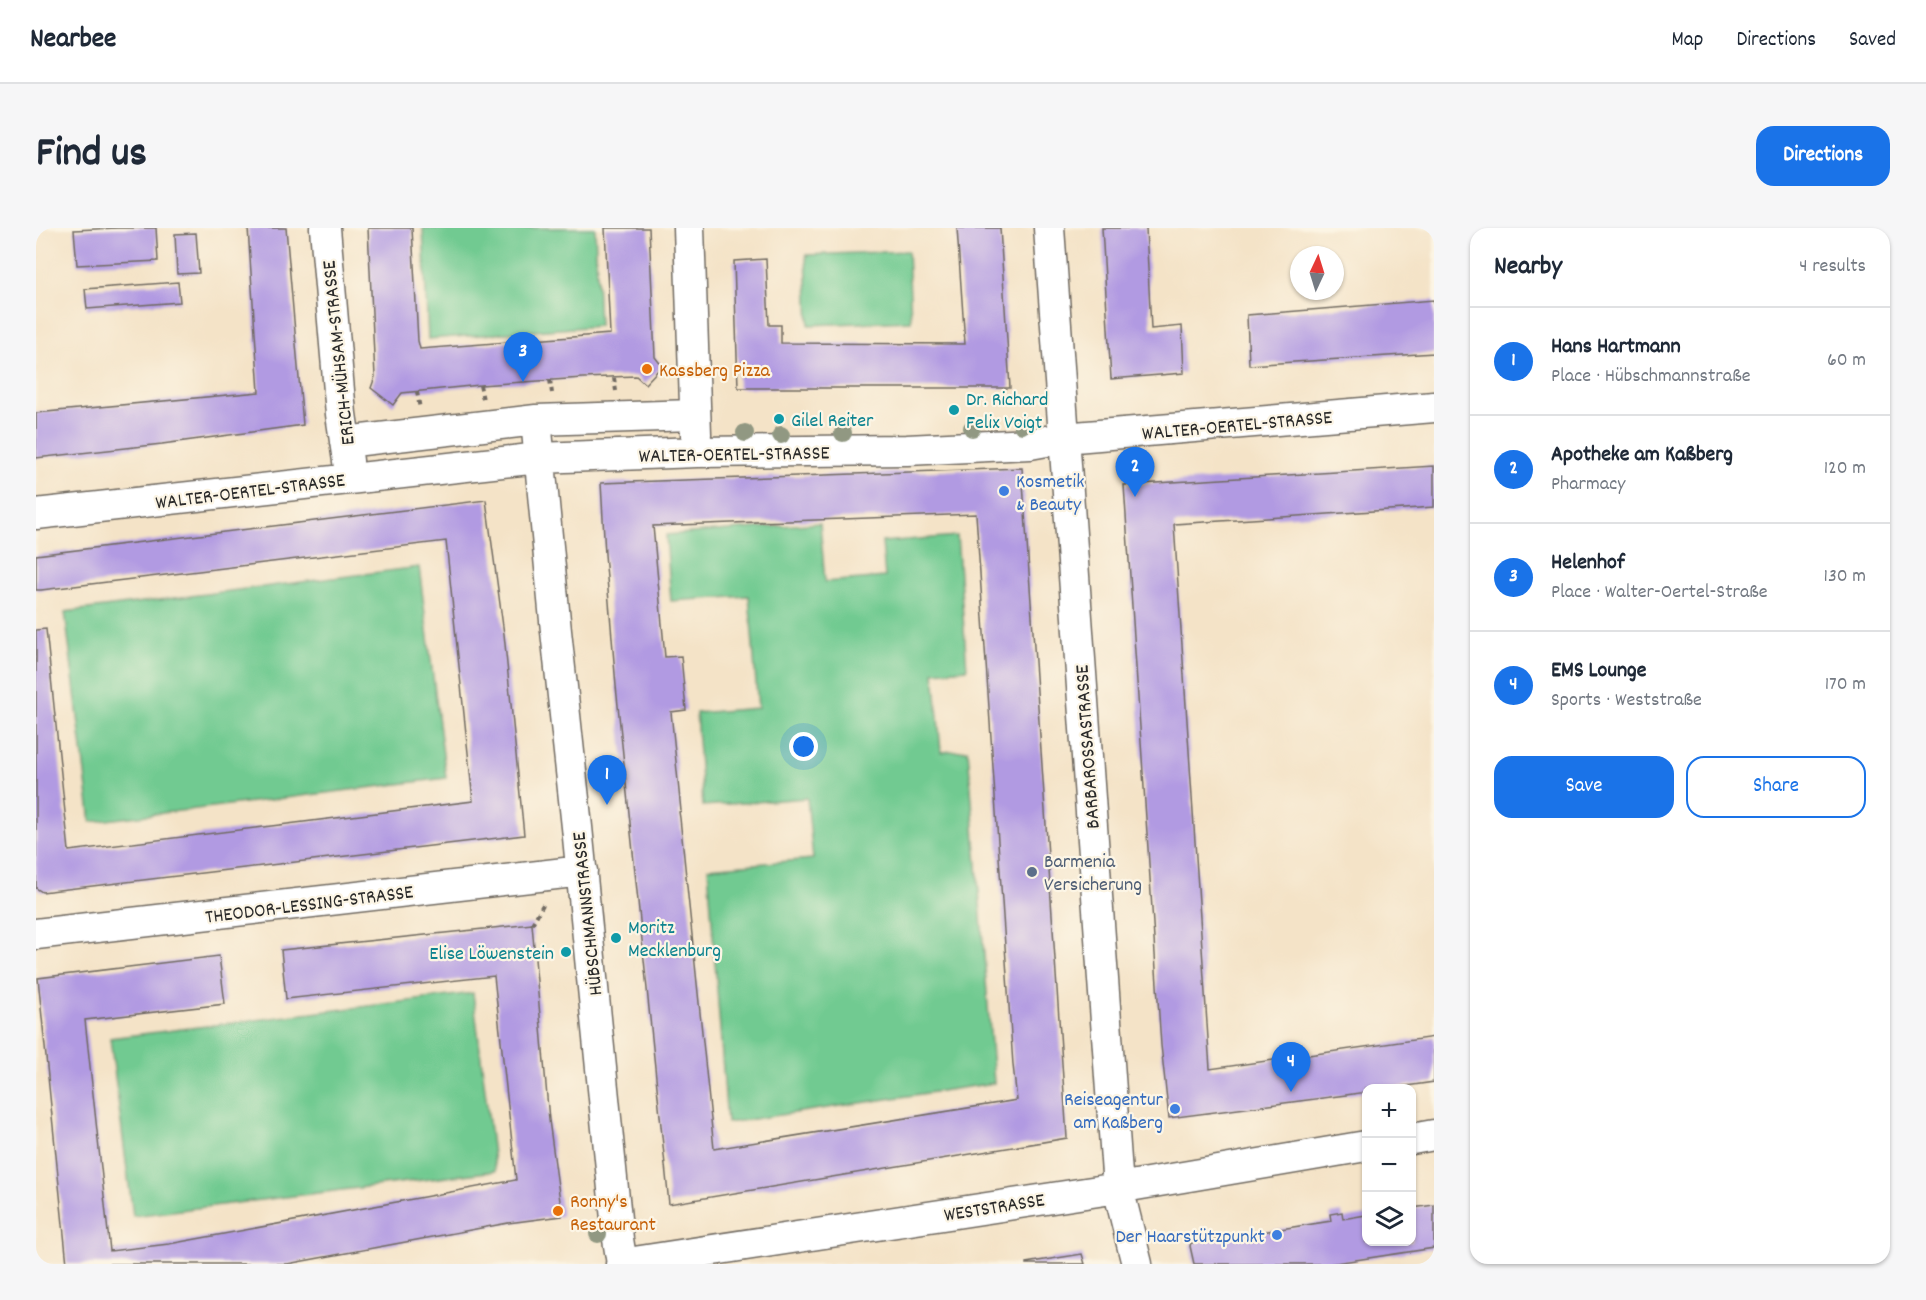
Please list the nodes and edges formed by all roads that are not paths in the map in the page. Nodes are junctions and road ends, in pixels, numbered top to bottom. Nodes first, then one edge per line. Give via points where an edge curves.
1 (325, 228) edge
2 (688, 228) edge
3 (1049, 228) edge
4 (1434, 407) edge
5 (694, 416) junction
6 (536, 420) junction
7 (1063, 438) junction
8 (345, 442) junction
9 (697, 452) junction
10 (539, 458) junction
11 (351, 478) junction
12 (36, 514) edge
13 (582, 871) junction
14 (36, 934) edge
15 (1434, 1135) edge
16 (1416, 1138) edge
17 (1362, 1147) edge
18 (1118, 1188) junction
19 (622, 1264) edge
20 (1137, 1264) edge

1 - 8 street, ERICH-MÜHSAM-STRASSE
2 - 5 street
3 - 7 street, BARBAROSSASTRASSE
4 - 7 street, WALTER-OERTEL-STRASSE
5 - 6 street, WALTER-OERTEL-STRASSE
5 - 9 street
6 - 8 street, WALTER-OERTEL-STRASSE
6 - 10 street, HÜBSCHMANNSTRASSE
7 - 9 street, WALTER-OERTEL-STRASSE via 1030,444 908,450
7 - 18 street, BARBAROSSASTRASSE
8 - 11 street, ERICH-MÜHSAM-STRASSE
9 - 10 street, WALTER-OERTEL-STRASSE
10 - 11 street, WALTER-OERTEL-STRASSE
10 - 13 street, HÜBSCHMANNSTRASSE
11 - 12 street, WALTER-OERTEL-STRASSE
13 - 14 street, THEODOR-LESSING-STRASSE
13 - 19 street, HÜBSCHMANNSTRASSE
15 - 16 street
17 - 18 street, WESTSTRASSE
18 - 19 street, WESTSTRASSE
18 - 20 street, BARBAROSSASTRASSE

